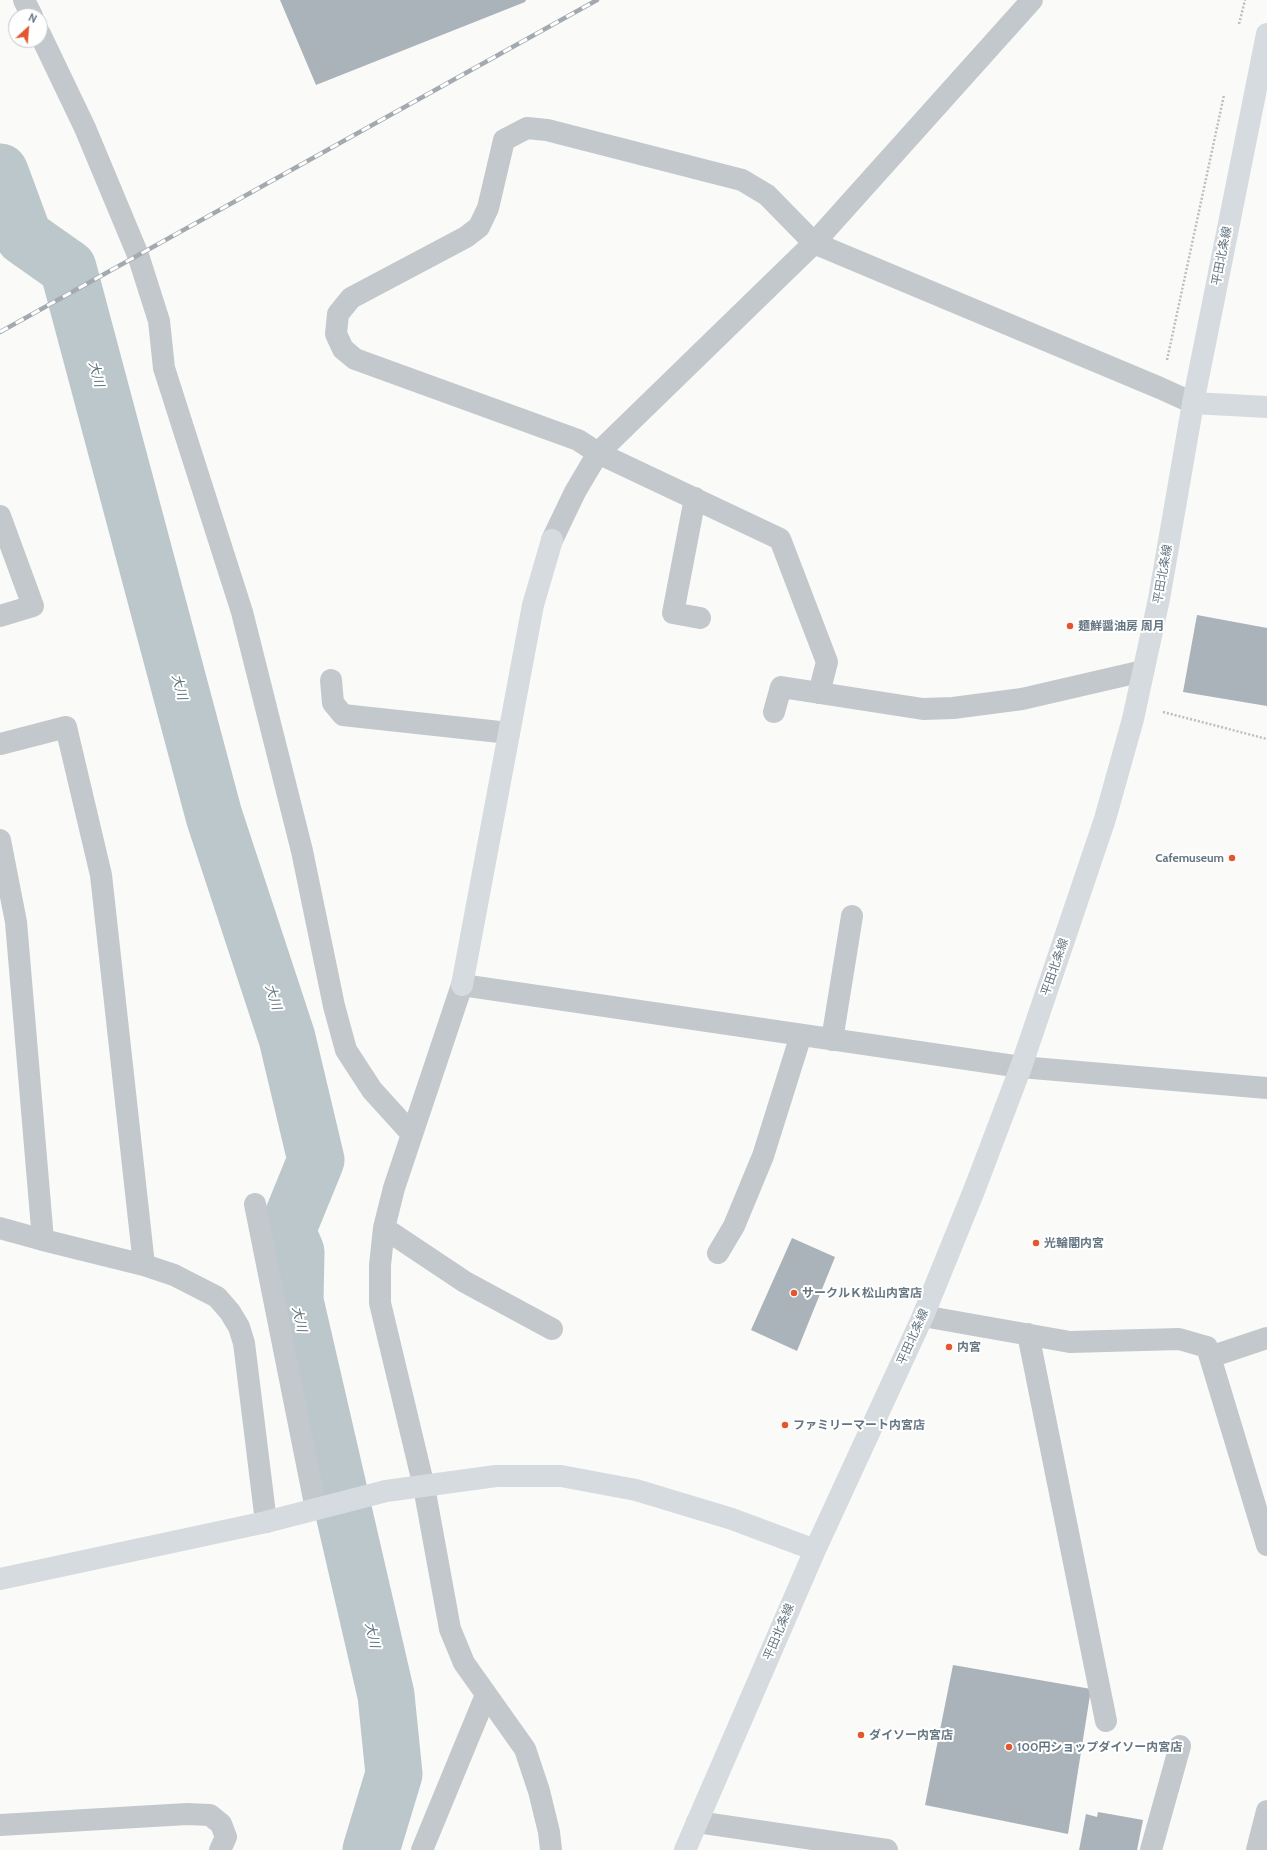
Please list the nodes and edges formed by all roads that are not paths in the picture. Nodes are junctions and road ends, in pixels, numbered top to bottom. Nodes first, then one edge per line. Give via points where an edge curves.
1 (1032, 0) edge
2 (1267, 34) edge
3 (47, 48) edge
4 (814, 243) junction
5 (1193, 404) junction
6 (1267, 407) edge
7 (598, 453) junction
8 (695, 498) junction
9 (0, 516) edge
10 (552, 540) joint
11 (0, 616) edge
12 (700, 618) dead end
13 (1143, 671) junction
14 (331, 680) dead end
15 (819, 693) junction
16 (774, 712) dead end
17 (509, 733) junction
18 (0, 744) edge
19 (0, 840) edge
20 (852, 916) dead end
21 (8, 919) edge
22 (462, 985) junction
23 (800, 1035) junction
24 (832, 1040) junction
25 (1021, 1068) junction
26 (1267, 1088) edge
27 (411, 1133) junction
28 (256, 1204) dead end
29 (0, 1228) edge
30 (384, 1228) junction
31 (43, 1240) junction
32 (718, 1253) dead end
33 (144, 1265) junction
34 (923, 1316) junction
35 (552, 1329) dead end
36 (1028, 1334) junction
37 (1267, 1338) edge
38 (1210, 1357) junction
39 (424, 1487) junction
40 (321, 1508) junction
41 (266, 1522) junction
42 (1267, 1545) edge
43 (815, 1550) junction
44 (0, 1579) edge
45 (486, 1695) junction
46 (1106, 1721) dead end
47 (1180, 1746) dead end
48 (1267, 1811) edge
49 (697, 1822) junction
50 (0, 1825) edge
51 (220, 1850) edge
52 (422, 1850) edge
53 (551, 1850) edge
54 (685, 1850) edge
55 (887, 1850) edge
56 (1151, 1850) edge
57 (1257, 1850) edge

1 - 4 street
2 - 5 main road, 平田北条線
3 - 27 street via 85,128 138,255 159,321 164,368 242,612 302,851 334,1006 346,1050 372,1090
4 - 5 street
4 - 7 street
4 - 7 street via 767,195 742,180 547,130 527,128 504,140 488,208 479,227 466,237 350,298 338,314 336,334 343,350 355,359 578,440
5 - 6 main road
5 - 13 main road, 平田北条線 via 1159,599
7 - 8 street
7 - 10 street via 575,492
8 - 12 street via 673,613
8 - 15 street via 780,539 827,662
9 - 11 street via 33,606
10 - 17 main road via 533,605
13 - 15 street via 1022,699 953,708 923,709
13 - 25 main road, 平田北条線 via 1105,819
14 - 17 street via 333,703 343,716
15 - 16 street via 781,687
17 - 22 main road
18 - 33 street via 66,727 101,875
19 - 21 street
20 - 24 street
21 - 31 street
22 - 23 street
22 - 27 street
23 - 24 street
23 - 32 street via 763,1156 734,1226
24 - 25 street
25 - 26 street
25 - 34 main road, 平田北条線
27 - 30 street
28 - 40 street
29 - 31 street
30 - 35 street via 466,1282
30 - 39 street via 380,1265 380,1303
31 - 33 street
33 - 41 street via 174,1275 217,1297 239,1327 244,1343
34 - 36 street
34 - 43 main road, 平田北条線
36 - 38 street via 1070,1342 1179,1339 1206,1347
36 - 46 street
37 - 38 street
38 - 42 street
39 - 40 main road via 386,1491
39 - 43 main road via 496,1476 561,1476 636,1490 732,1519
39 - 45 street via 450,1629 464,1663
40 - 41 main road
41 - 44 main road
43 - 49 main road, 平田北条線
45 - 52 street
45 - 53 street via 525,1749 539,1791
47 - 56 street
48 - 57 street
49 - 54 main road, 平田北条線
49 - 55 street
50 - 51 street via 187,1814 210,1815 222,1824 226,1837

